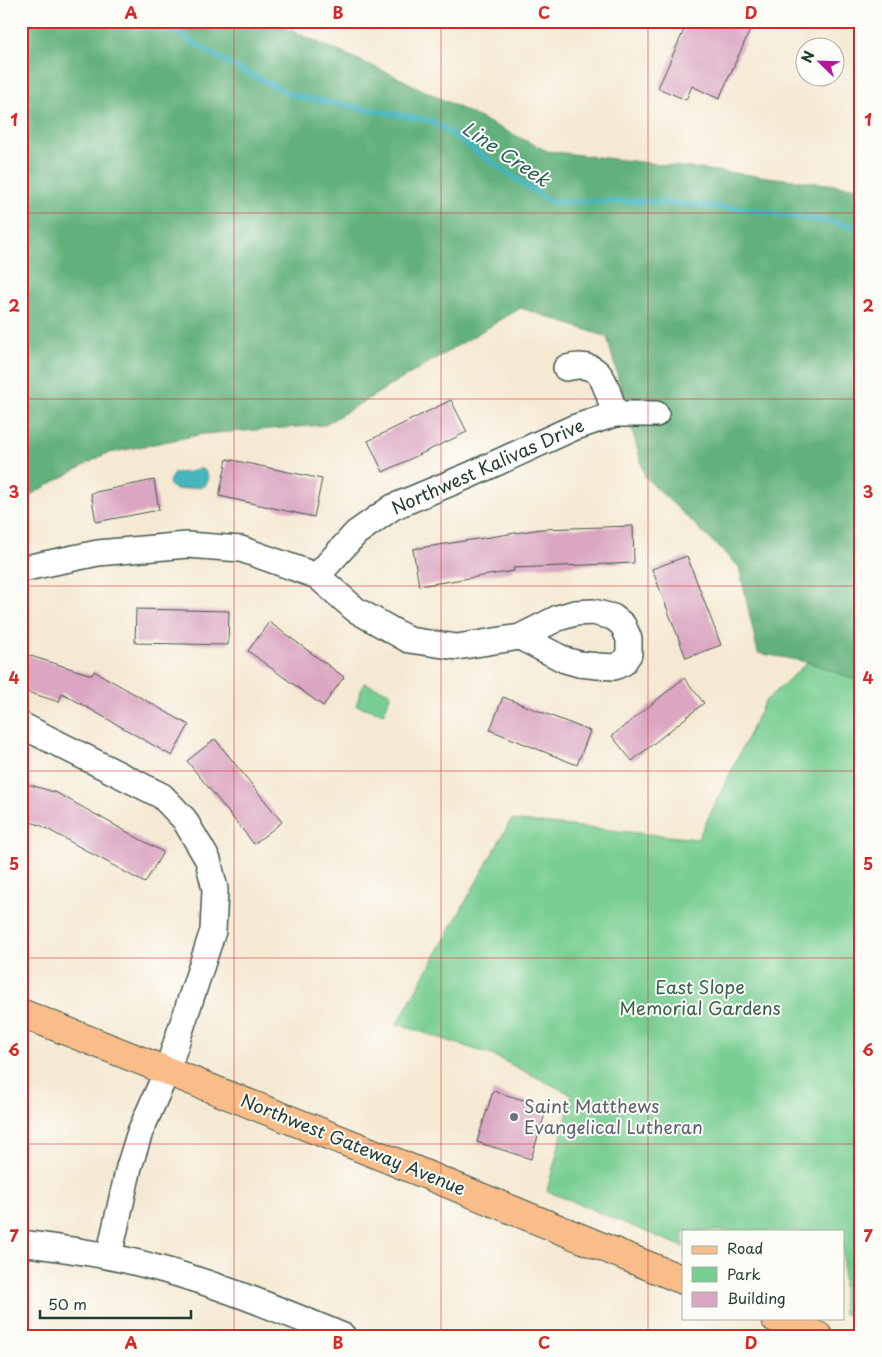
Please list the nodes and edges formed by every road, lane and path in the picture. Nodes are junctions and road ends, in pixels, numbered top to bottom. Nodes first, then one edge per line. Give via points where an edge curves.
1 (566, 368) dead end
2 (615, 414) junction
3 (656, 414) dead end
4 (21, 568) edge
5 (317, 576) junction
6 (520, 638) dead end
7 (21, 725) edge
8 (21, 1013) edge
9 (167, 1070) junction
10 (21, 1242) edge
11 (110, 1256) junction
12 (682, 1280) edge
13 (780, 1320) edge
14 (343, 1336) edge
15 (818, 1336) edge

1 - 2 street via 587,365 596,370
2 - 3 street, Northwest Kalivas Drive
2 - 5 street, Northwest Kalivas Drive via 573,428 393,507 356,533
4 - 5 street via 98,553 187,545 241,548
5 - 6 street via 356,610 410,640 456,647
7 - 9 street via 162,796 184,819 208,860 215,889 213,931
8 - 9 main road, Northwest Gateway Avenue
9 - 11 street via 140,1132
9 - 12 main road, Northwest Gateway Avenue
10 - 11 street
11 - 14 street via 232,1292
13 - 15 main road

